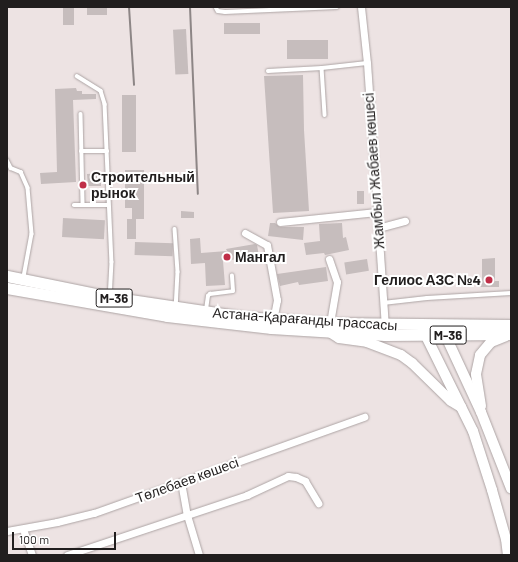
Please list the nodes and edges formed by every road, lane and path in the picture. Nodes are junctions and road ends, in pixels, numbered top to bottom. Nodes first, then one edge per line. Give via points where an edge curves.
1 (216, 7) edge
2 (337, 7) edge
3 (361, 7) edge
4 (275, 9) edge
5 (367, 63) junction
6 (322, 68) junction
7 (268, 71) dead end
8 (77, 76) dead end
9 (81, 114) dead end
10 (324, 115) dead end
11 (81, 151) junction
12 (107, 151) junction
13 (7, 160) edge
14 (9, 168) edge
15 (74, 205) dead end
16 (83, 205) junction
17 (108, 205) junction
18 (376, 212) junction
19 (405, 221) dead end
20 (280, 222) dead end
21 (378, 228) junction
22 (174, 230) dead end
23 (245, 233) dead end
24 (330, 259) dead end
25 (7, 276) edge
26 (232, 276) dead end
27 (23, 280) junction
28 (7, 288) edge
29 (511, 293) edge
30 (110, 297) junction
31 (383, 303) junction
32 (176, 308) junction
33 (205, 313) junction
34 (273, 320) junction
35 (511, 325) edge
36 (329, 327) junction
37 (385, 330) junction
38 (427, 330) junction
39 (443, 330) junction
40 (511, 334) edge
41 (461, 407) junction
42 (481, 412) junction
43 (364, 417) dead end
44 (181, 482) junction
45 (511, 488) edge
46 (318, 502) dead end
47 (187, 515) junction
48 (23, 529) junction
49 (7, 531) edge
50 (32, 555) edge
51 (67, 555) edge
52 (199, 555) edge
53 (508, 555) edge

1 - 4 lane via 218,12
2 - 4 lane
3 - 5 street, Жамбыл Жабаев көшесі
5 - 6 lane
5 - 18 street, Жамбыл Жабаев көшесі
6 - 7 lane
6 - 10 lane
8 - 12 lane via 101,91 104,97
9 - 11 lane
11 - 12 lane
11 - 16 lane
12 - 17 lane
13 - 14 lane
14 - 27 lane via 21,172 28,188 32,234
15 - 16 lane
16 - 17 lane
17 - 30 lane via 112,262
18 - 20 street
18 - 21 street, Жамбыл Жабаев көшесі
19 - 21 street
21 - 31 street, Жамбыл Жабаев көшесі
22 - 32 lane via 178,272
23 - 34 street via 267,245 277,300
24 - 36 street via 337,282
25 - 27 main road, Астана-Қарағанды трассасы / M-36
26 - 33 lane via 232,291 210,294
27 - 30 main road, Астана-Қарағанды трассасы / M-36
28 - 36 main road, Астана-Қарағанды трассасы / M-36 via 209,322
29 - 31 lane
30 - 32 main road, Астана-Қарағанды трассасы / M-36
31 - 37 street, Жамбыл Жабаев көшесі
32 - 33 main road, Астана-Қарағанды трассасы / M-36
33 - 34 main road, Астана-Қарағанды трассасы / M-36
34 - 36 main road, Астана-Қарағанды трассасы / M-36
35 - 39 main road, Астана-Қарағанды трассасы / M-36
36 - 37 main road, Астана-Қарағанды трассасы / M-36
36 - 41 main road via 339,338 366,342 401,354 451,401
37 - 38 main road, Астана-Қарағанды трассасы / M-36
38 - 39 main road, Астана-Қарағанды трассасы / M-36
38 - 41 main road
39 - 40 main road, Астана-Қарағанды трассасы / M-36
39 - 42 main road
40 - 42 main road via 491,342 480,355 476,374
41 - 53 main road via 473,431 492,490 506,538
42 - 45 main road
43 - 44 street, Төлебаев көшесі
44 - 47 street
44 - 48 street, Төлебаев көшесі via 94,514
46 - 47 street via 305,482 288,476 247,495
47 - 51 street
47 - 52 street
48 - 49 street, Төлебаев көшесі
48 - 50 street

